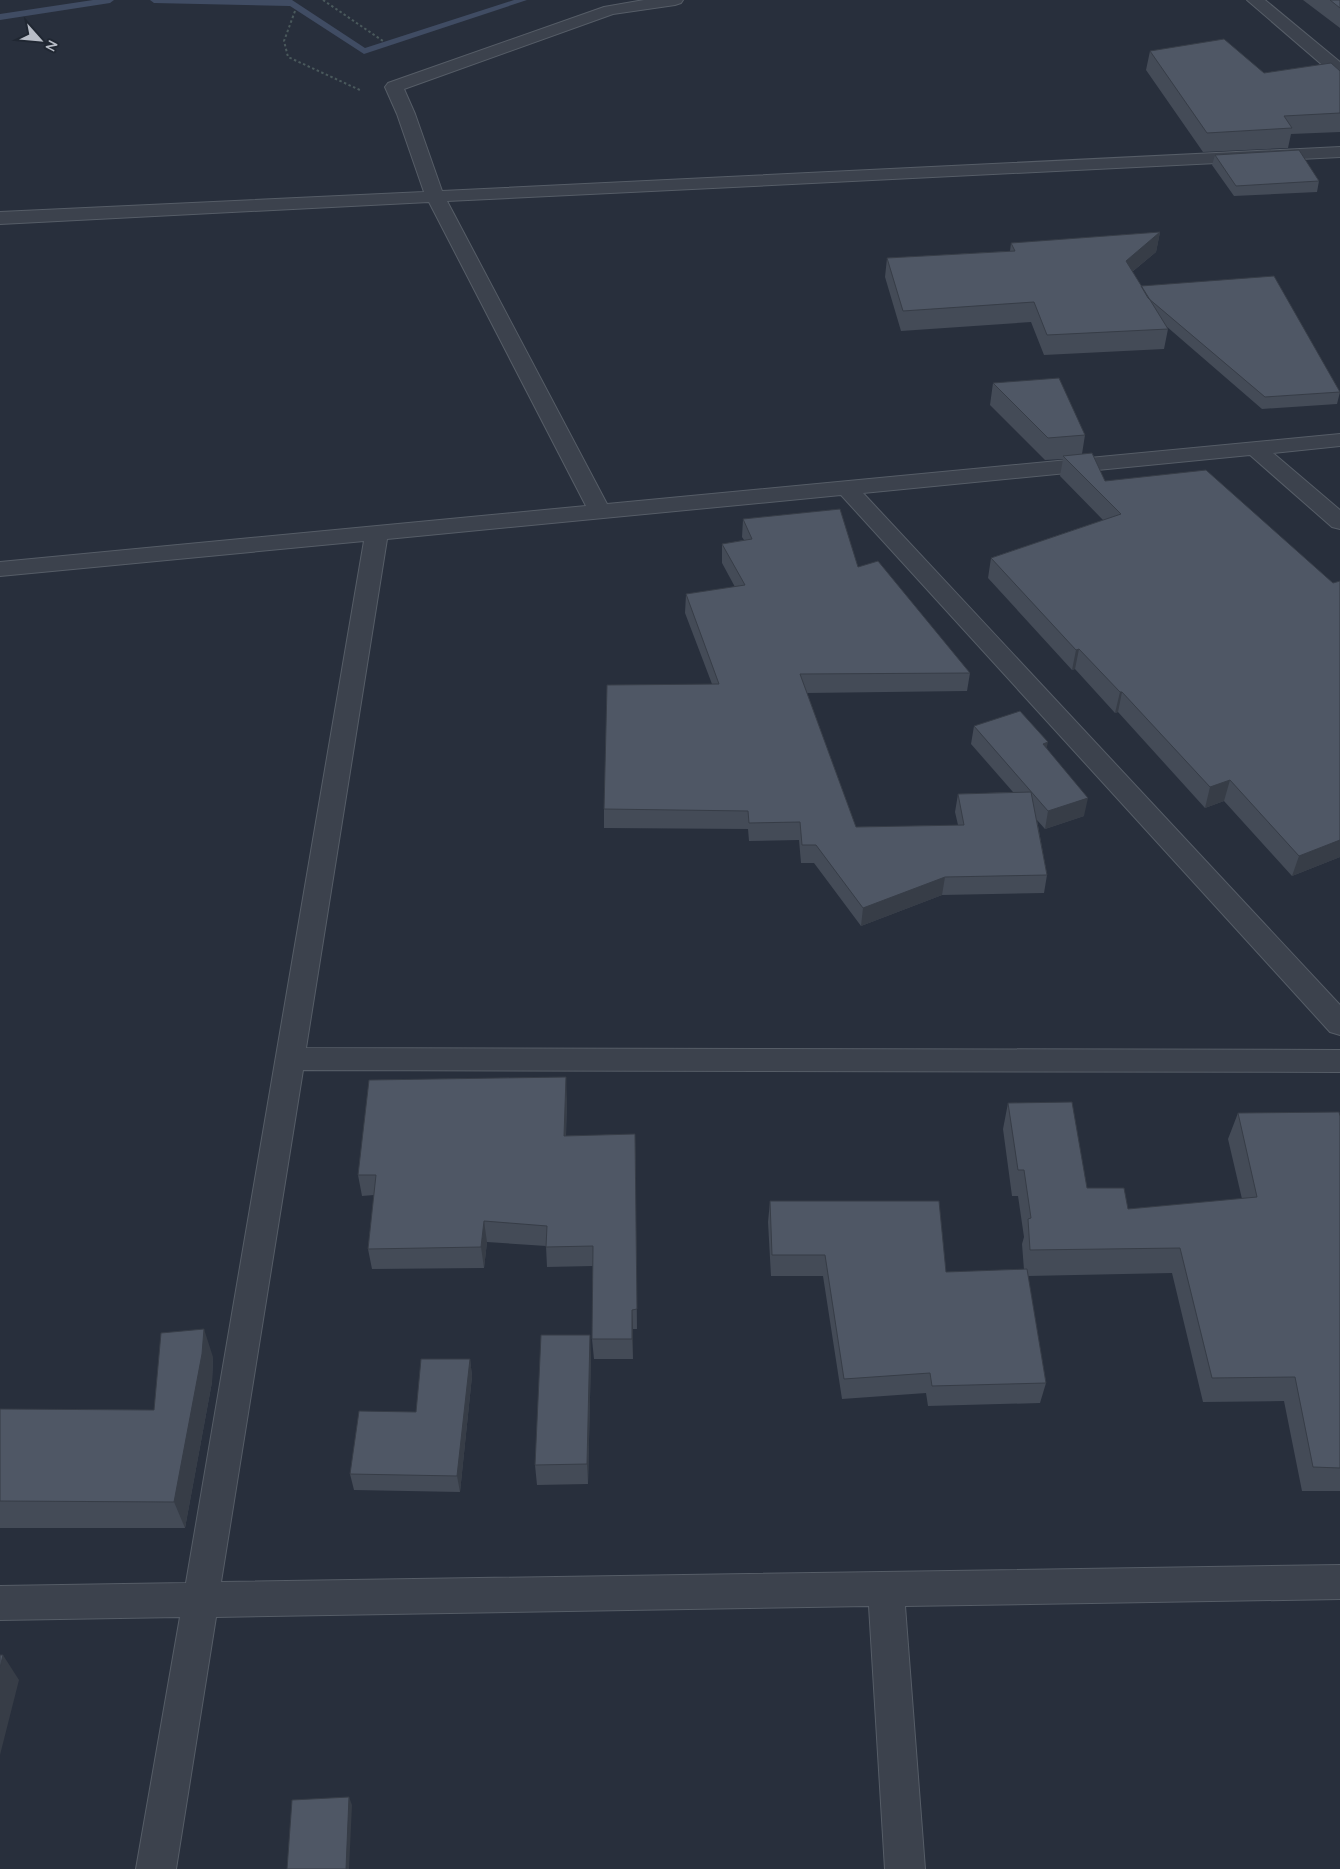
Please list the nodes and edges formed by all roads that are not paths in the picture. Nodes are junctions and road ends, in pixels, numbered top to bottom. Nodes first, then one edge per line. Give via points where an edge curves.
1 (675, 0) edge
2 (1255, 0) edge
3 (1340, 71) edge
4 (1340, 152) edge
5 (435, 196) junction
6 (0, 218) edge
7 (1340, 440) edge
8 (1255, 448) junction
9 (846, 487) junction
10 (600, 511) junction
11 (1340, 522) edge
12 (377, 532) junction
13 (0, 568) edge
14 (1340, 1024) edge
15 (290, 1059) junction
16 (1340, 1061) edge
17 (1340, 1582) edge
18 (886, 1589) junction
19 (200, 1600) junction
20 (0, 1603) edge
21 (156, 1869) edge
22 (905, 1869) edge

1 - 5 street via 610,10 394,87
2 - 3 street
4 - 5 street
5 - 6 street
5 - 10 street
7 - 8 street
8 - 9 street
8 - 11 street
9 - 10 street
9 - 14 street
10 - 12 street
12 - 13 street
12 - 15 street
15 - 16 street
15 - 19 street
17 - 18 street
18 - 19 street
18 - 22 street
19 - 20 street
19 - 21 street

